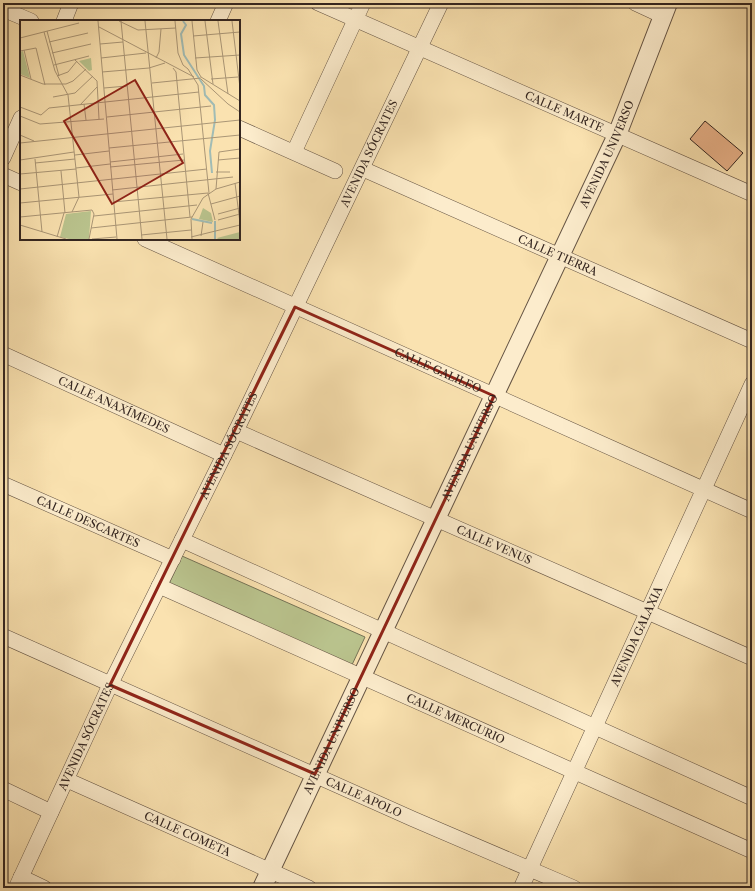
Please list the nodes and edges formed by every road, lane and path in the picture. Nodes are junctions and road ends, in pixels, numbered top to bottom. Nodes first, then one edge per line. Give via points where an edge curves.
1 (71, 3) edge
2 (226, 3) edge
3 (318, 3) edge
4 (364, 3) edge
5 (441, 3) edge
6 (635, 3) edge
7 (3, 9) edge
8 (666, 9) edge
9 (29, 20) edge
10 (64, 20) edge
11 (218, 20) edge
12 (354, 20) junction
13 (420, 49) junction
14 (20, 120) edge
15 (240, 128) edge
16 (617, 135) junction
17 (294, 152) junction
18 (3, 158) edge
19 (363, 169) junction
20 (335, 171) dead end
21 (3, 175) edge
22 (20, 183) edge
23 (752, 194) edge
24 (147, 240) edge
25 (560, 257) junction
26 (295, 307) junction
27 (752, 341) edge
28 (3, 354) edge
29 (752, 384) edge
30 (494, 396) junction
31 (236, 431) junction
32 (224, 455) junction
33 (3, 484) edge
34 (703, 489) junction
35 (752, 511) edge
36 (436, 519) junction
37 (182, 540) junction
38 (172, 560) junction
39 (159, 586) junction
40 (647, 612) junction
41 (383, 631) junction
42 (3, 636) edge
43 (752, 658) edge
44 (361, 676) junction
45 (110, 685) junction
46 (594, 727) junction
47 (574, 772) junction
48 (315, 774) junction
49 (66, 780) junction
50 (3, 789) edge
51 (752, 798) edge
52 (51, 812) junction
53 (752, 851) edge
54 (529, 869) junction
55 (270, 870) junction
56 (19, 883) edge
57 (44, 888) edge
58 (262, 888) edge
59 (309, 888) edge
60 (521, 888) edge
61 (574, 888) edge

1 - 10 street
2 - 11 street
3 - 12 street, CALLE MARTE
4 - 12 street
5 - 13 street, AVENIDA SÓCRATES
6 - 8 street
7 - 9 street
8 - 16 street, AVENIDA UNIVERSO
12 - 13 street, CALLE MARTE
12 - 17 street
13 - 16 street, CALLE MARTE
13 - 19 street, AVENIDA SÓCRATES
14 - 18 street
15 - 17 street
16 - 23 street, CALLE MARTE
16 - 25 street, AVENIDA UNIVERSO
17 - 20 street
19 - 25 street, CALLE TIERRA
19 - 26 street, AVENIDA SÓCRATES
21 - 22 street
24 - 26 street, CALLE GALILEO
25 - 27 street, CALLE TIERRA
25 - 30 street, AVENIDA UNIVERSO
26 - 30 street, CALLE GALILEO
26 - 31 street, AVENIDA SÓCRATES
28 - 32 street, CALLE ANAXÍMEDES
29 - 34 street, AVENIDA GALAXIA
30 - 34 street, CALLE GALILEO
30 - 36 street, AVENIDA UNIVERSO
31 - 32 street, AVENIDA SÓCRATES
31 - 36 street, CALLE VENUS
32 - 37 street, AVENIDA SÓCRATES
33 - 38 street, CALLE DESCARTES
34 - 35 street, CALLE GALILEO
34 - 40 street, AVENIDA GALAXIA
36 - 40 street, CALLE VENUS
36 - 41 street, AVENIDA UNIVERSO
37 - 38 street, AVENIDA SÓCRATES
37 - 41 street
38 - 39 street, AVENIDA SÓCRATES
39 - 44 street, CALLE MERCURIO
39 - 45 street, AVENIDA SÓCRATES
40 - 43 street, CALLE VENUS
40 - 46 street, AVENIDA GALAXIA
41 - 44 street, AVENIDA UNIVERSO
41 - 46 street
42 - 45 street, CALLE APOLO
44 - 47 street, CALLE MERCURIO
44 - 48 street, AVENIDA UNIVERSO
45 - 48 street, CALLE APOLO
45 - 49 street, AVENIDA SÓCRATES
46 - 47 street, AVENIDA GALAXIA
46 - 51 street
47 - 53 street, CALLE MERCURIO
47 - 54 street, AVENIDA GALAXIA
48 - 54 street, CALLE APOLO
48 - 55 street, AVENIDA UNIVERSO
49 - 52 street, AVENIDA SÓCRATES
49 - 55 street, CALLE COMETA
50 - 52 street
52 - 56 street, AVENIDA SÓCRATES
54 - 60 street, AVENIDA GALAXIA
54 - 61 street, CALLE APOLO
55 - 58 street, AVENIDA UNIVERSO
55 - 59 street, CALLE COMETA
56 - 57 street

